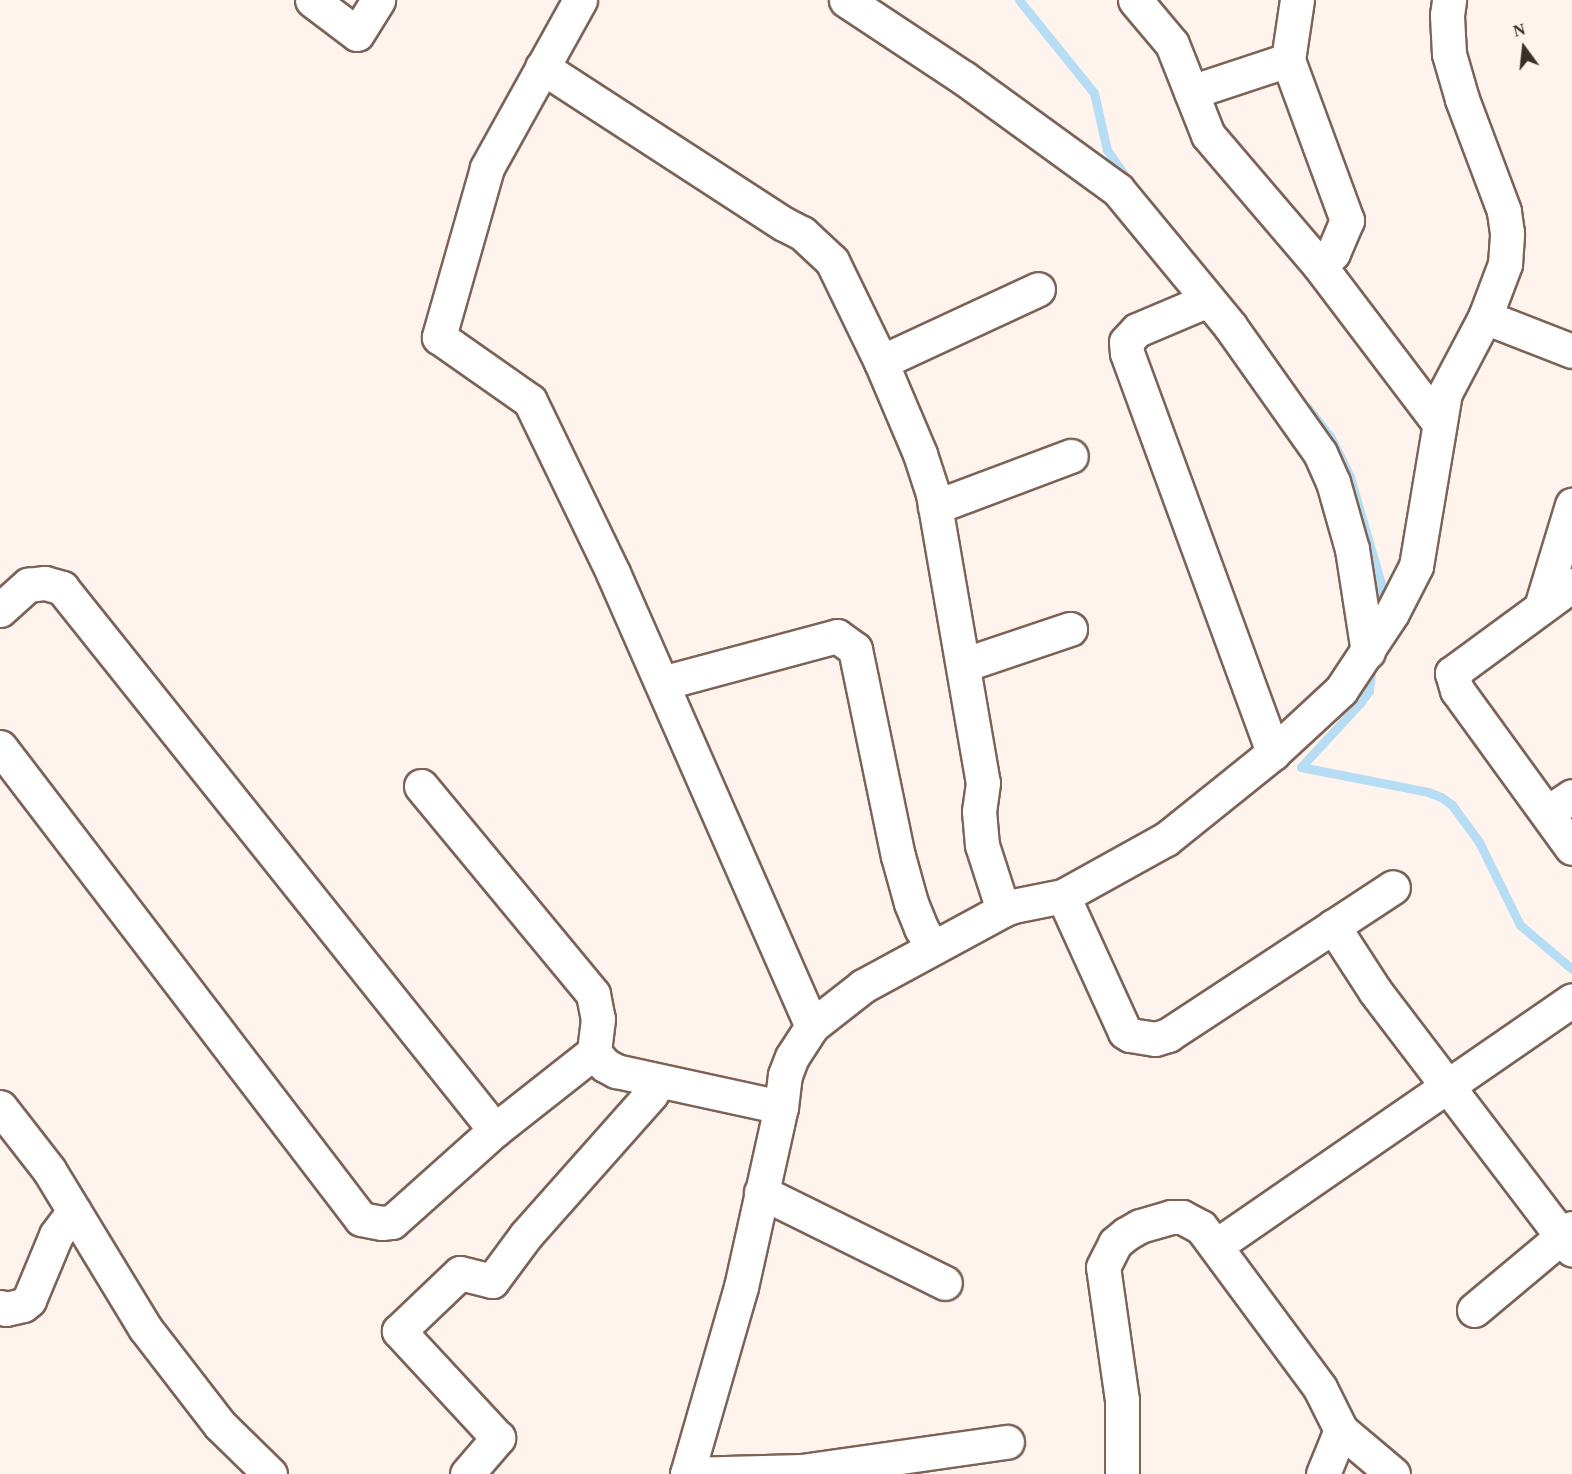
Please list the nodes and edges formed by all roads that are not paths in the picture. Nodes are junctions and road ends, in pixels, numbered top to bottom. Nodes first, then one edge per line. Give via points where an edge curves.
1 (312, 0) edge
2 (378, 0) edge
3 (580, 0) edge
4 (846, 0) edge
5 (1135, 0) edge
6 (1298, 0) edge
7 (1449, 0) edge
8 (1288, 60) junction
9 (542, 67) junction
10 (1191, 92) junction
11 (1319, 265) junction
12 (1038, 289) dead end
13 (1208, 300) junction
14 (1485, 317) junction
15 (1572, 351) edge
16 (881, 362) junction
17 (1438, 423) junction
18 (1071, 456) dead end
19 (1572, 505) edge
20 (935, 507) junction
21 (1572, 585) edge
22 (1541, 607) junction
23 (0, 610) edge
24 (1070, 629) dead end
25 (1368, 652) junction
26 (963, 665) junction
27 (662, 683) junction
28 (0, 747) edge
29 (1273, 753) junction
30 (421, 786) dead end
31 (1560, 804) edge
32 (1572, 848) edge
33 (1393, 886) dead end
34 (1063, 896) junction
35 (1003, 910) junction
36 (1333, 926) junction
37 (933, 948) junction
38 (1572, 1000) edge
39 (812, 1026) junction
40 (594, 1052) junction
41 (658, 1082) junction
42 (1449, 1086) junction
43 (0, 1107) edge
44 (782, 1107) junction
45 (495, 1130) junction
46 (761, 1192) junction
47 (74, 1211) junction
48 (1569, 1238) edge
49 (1217, 1245) junction
50 (945, 1283) dead end
51 (0, 1307) edge
52 (1474, 1310) dead end
53 (1341, 1430) junction
54 (1007, 1442) dead end
55 (270, 1474) edge
56 (467, 1474) edge
57 (687, 1474) edge
58 (1122, 1474) edge
59 (1323, 1474) edge
60 (1393, 1474) edge

1 - 2 street via 357,34
3 - 9 street
4 - 13 street via 964,78 1118,190
5 - 10 street via 1172,44
6 - 8 street
7 - 14 street via 1451,61 1504,211 1507,233 1505,264
8 - 10 street
8 - 11 street via 1347,220 1333,253
9 - 16 street via 818,246 837,271
9 - 27 street via 486,168 439,337 530,401
10 - 11 street via 1208,135
11 - 17 street
12 - 16 street
13 - 25 street via 1320,453 1333,482 1352,549
13 - 29 street via 1137,330 1126,342 1127,353
14 - 15 street
14 - 17 street via 1445,393
16 - 20 street via 920,454
17 - 25 street via 1416,566
18 - 20 street
19 - 22 street
20 - 26 street
21 - 22 street
22 - 31 street via 1452,673 1456,690
23 - 45 street via 28,585 45,583 62,588
24 - 26 street
25 - 29 street via 1341,690
26 - 35 street via 983,783 979,826
27 - 37 street via 837,636 855,649 898,856 914,911
27 - 39 street
28 - 45 street via 361,1219 392,1222
29 - 34 street via 1166,838
30 - 40 street via 593,994 598,1019
31 - 32 street
33 - 36 street
34 - 35 street
34 - 36 street via 1125,1032 1155,1039 1168,1035
35 - 37 street
36 - 42 street via 1375,991
37 - 39 street via 862,986
38 - 42 street
39 - 44 street via 785,1075
40 - 41 street via 616,1071
40 - 45 street
41 - 44 street
41 - 56 street via 526,1235 492,1281 460,1273 399,1331 498,1438
42 - 48 street
42 - 49 street
43 - 47 street via 49,1170
44 - 46 street
46 - 50 street
46 - 57 street via 741,1287
47 - 51 street via 56,1235 29,1300 6,1310
47 - 55 street via 164,1354 220,1425
48 - 52 street
49 - 53 street via 1320,1388
49 - 58 street via 1201,1227 1171,1216 1126,1234 1115,1243 1103,1267 1122,1400
53 - 59 street
53 - 60 street
54 - 57 street via 802,1470

